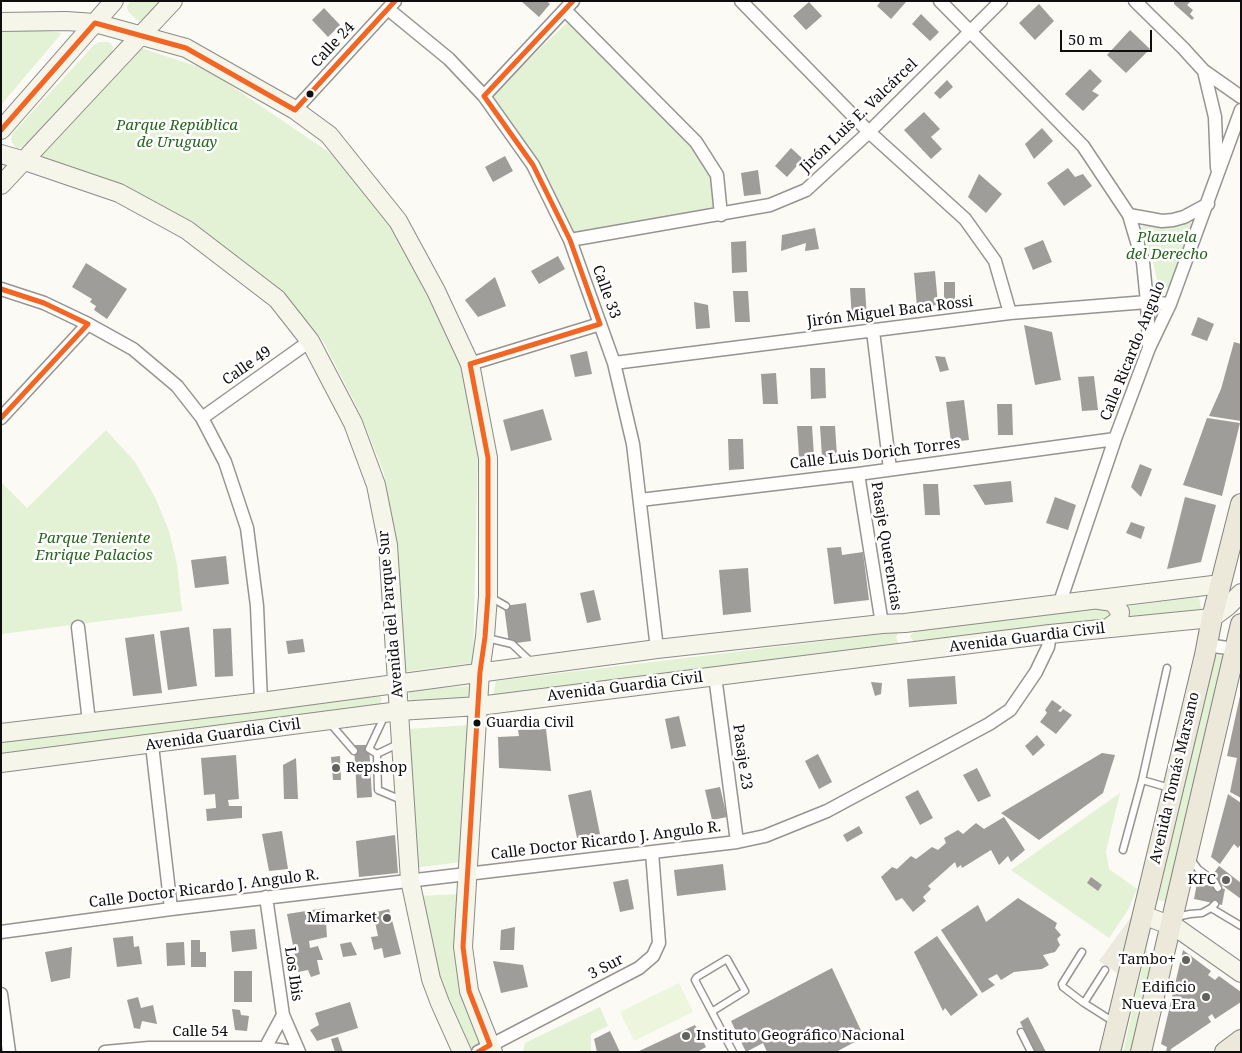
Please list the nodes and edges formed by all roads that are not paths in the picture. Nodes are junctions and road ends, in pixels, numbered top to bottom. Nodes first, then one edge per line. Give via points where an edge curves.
1 (114, 1) edge
2 (173, 1) edge
3 (741, 1) edge
4 (940, 1) edge
5 (1001, 1) edge
6 (1135, 1) edge
7 (392, 5) edge
8 (569, 6) edge
9 (1, 22) edge
10 (95, 23) junction
11 (970, 30) junction
12 (142, 35) junction
13 (1204, 71) junction
14 (484, 96) junction
15 (1241, 97) edge
16 (295, 110) junction
17 (1241, 110) edge
18 (1, 130) edge
19 (869, 132) junction
20 (1, 154) edge
21 (25, 160) junction
22 (1218, 175) junction
23 (1, 185) edge
24 (1208, 204) junction
25 (721, 214) junction
26 (1129, 215) junction
27 (570, 240) junction
28 (1, 289) edge
29 (1147, 302) junction
30 (1170, 304) junction
31 (1010, 314) junction
32 (88, 324) junction
33 (600, 324) junction
34 (873, 330) junction
35 (310, 341) junction
36 (1149, 348) junction
37 (614, 362) junction
38 (470, 364) junction
39 (1, 418) edge
40 (202, 418) junction
41 (1115, 439) junction
42 (890, 469) junction
43 (858, 474) junction
44 (640, 500) junction
45 (1241, 504) edge
46 (1221, 584) junction
47 (1241, 594) edge
48 (488, 596) junction
49 (1098, 600) junction
50 (1059, 605) junction
51 (506, 606) dead end
52 (1212, 618) junction
53 (882, 624) junction
54 (905, 624) junction
55 (1241, 624) edge
56 (78, 627) dead end
57 (1108, 628) junction
58 (1050, 634) junction
59 (485, 637) junction
60 (1207, 645) junction
61 (658, 648) junction
62 (1238, 650) edge
63 (910, 652) junction
64 (534, 665) junction
65 (1167, 668) dead end
66 (480, 672) junction
67 (715, 676) junction
68 (398, 684) junction
69 (261, 702) junction
70 (478, 706) junction
71 (392, 713) junction
72 (328, 721) junction
73 (89, 722) junction
74 (1, 733) edge
75 (401, 742) junction
76 (152, 744) junction
77 (354, 750) dead end
78 (377, 754) junction
79 (1, 763) edge
80 (1142, 780) junction
81 (1172, 789) junction
82 (405, 802) junction
83 (738, 842) junction
84 (1123, 850) dead end
85 (652, 852) junction
86 (1188, 855) junction
87 (468, 874) junction
88 (410, 880) junction
89 (1218, 888) dead end
90 (266, 897) junction
91 (171, 909) junction
92 (1143, 915) junction
93 (1172, 922) junction
94 (1241, 926) edge
95 (1, 932) edge
96 (1082, 952) dead end
97 (1105, 970) dead end
98 (1241, 973) edge
99 (1, 994) edge
100 (1084, 1003) junction
101 (713, 1011) junction
102 (283, 1015) junction
103 (1117, 1023) junction
104 (1021, 1032) dead end
105 (1241, 1040) edge
106 (264, 1050) edge
107 (487, 1050) edge
108 (9, 1052) edge
109 (105, 1052) edge
110 (294, 1052) edge
111 (299, 1052) edge
112 (462, 1052) edge
113 (732, 1052) edge
114 (1031, 1052) edge
115 (1110, 1052) edge
116 (1141, 1052) edge
117 (1225, 1052) edge

1 - 10 main road
2 - 12 main road
3 - 19 street
4 - 11 street
5 - 11 street, Jirón Luis E. Valcárcel
6 - 13 street
7 - 14 street, Calle 33
7 - 16 street, Calle 24
8 - 14 street
8 - 25 street via 696,142 717,175
9 - 10 main road
10 - 12 main road
10 - 18 main road
11 - 19 street, Jirón Luis E. Valcárcel
11 - 26 street via 1083,146
12 - 16 main road via 186,48
12 - 21 main road
13 - 15 street
13 - 22 street via 1215,117
14 - 27 street, Calle 33 via 533,164
16 - 38 main road via 329,135 398,221
17 - 22 street, Calle Ricardo Angulo
19 - 25 street, Jirón Luis E. Valcárcel via 806,190 770,205
19 - 31 street via 965,219 995,262
20 - 21 main road, Avenida del Parque Sur
21 - 23 main road
21 - 35 main road, Avenida del Parque Sur via 119,193 187,230 277,299
22 - 24 street, Calle Ricardo Angulo
24 - 26 street via 1173,220
24 - 30 street, Calle Ricardo Angulo
25 - 27 street, Jirón Luis E. Valcárcel
26 - 29 street via 1143,262
27 - 33 street, Calle 33
28 - 32 street via 44,303
29 - 30 street, Jirón Miguel Baca Rossi
29 - 31 street, Jirón Miguel Baca Rossi
29 - 36 street
30 - 36 street, Calle Ricardo Angulo
31 - 34 street, Jirón Miguel Baca Rossi
32 - 39 street
32 - 40 street via 133,349 177,386
33 - 37 street, Calle 33
33 - 38 street
34 - 37 street, Jirón Miguel Baca Rossi
34 - 42 street
35 - 40 street, Calle 49
35 - 68 main road, Avenida del Parque Sur via 353,423 376,485 388,545
36 - 41 street, Calle Ricardo Angulo
37 - 44 street, Calle 33 via 632,444
38 - 48 main road via 488,458
40 - 69 street via 225,462 247,528 257,606
41 - 42 street, Calle Luis Dorich Torres
41 - 50 street, Calle Ricardo Angulo
42 - 43 street, Calle Luis Dorich Torres
43 - 44 street, Calle Luis Dorich Torres
43 - 53 street, Pasaje Querencias
44 - 61 street, Calle 33
45 - 46 main road, Avenida Tomás Marsano
46 - 49 main road, Avenida Guardia Civil
46 - 52 main road, Avenida Tomás Marsano
47 - 52 main road
48 - 51 lane
48 - 59 main road
49 - 50 main road, Avenida Guardia Civil
49 - 57 main road via 1113,602 1120,612 1120,620
50 - 54 main road, Avenida Guardia Civil
52 - 57 main road, Avenida Guardia Civil
52 - 60 main road, Avenida Tomás Marsano
53 - 54 main road, Avenida Guardia Civil
53 - 61 main road, Avenida Guardia Civil
54 - 63 main road via 901,640
55 - 62 main road, Avenida Tomás Marsano
56 - 73 street
57 - 58 main road, Avenida Guardia Civil
58 - 63 main road, Avenida Guardia Civil
58 - 83 street, Calle Doctor Ricardo J. Angulo R. via 1048,647 1036,672 1010,710 989,724 827,811 765,836
59 - 64 lane via 512,644
59 - 66 main road
60 - 62 street
60 - 81 main road, Avenida Tomás Marsano
61 - 64 main road, Avenida Guardia Civil
62 - 86 main road, Avenida Tomás Marsano
63 - 67 main road, Avenida Guardia Civil
64 - 66 main road, Avenida Guardia Civil
65 - 80 lane
66 - 68 main road, Avenida Guardia Civil
66 - 70 main road
67 - 70 main road, Avenida Guardia Civil
67 - 83 street, Pasaje 23
68 - 69 main road, Avenida Guardia Civil
68 - 71 main road, Avenida del Parque Sur
69 - 73 main road, Avenida Guardia Civil
70 - 71 main road, Avenida Guardia Civil
70 - 87 main road
71 - 72 main road, Avenida Guardia Civil
71 - 75 main road, Avenida del Parque Sur
71 - 78 lane via 370,749
72 - 76 main road, Avenida Guardia Civil
72 - 77 lane
73 - 74 main road, Avenida Guardia Civil
75 - 78 lane
75 - 82 main road, Avenida del Parque Sur
76 - 79 main road, Avenida Guardia Civil
76 - 91 street
78 - 82 lane via 378,790
80 - 81 lane
80 - 84 lane
81 - 92 main road, Avenida Tomás Marsano
82 - 88 main road, Avenida del Parque Sur
83 - 85 street, Calle Doctor Ricardo J. Angulo R.
85 - 87 street, Calle Doctor Ricardo J. Angulo R.
85 - 107 street, 3 Sur via 659,943 653,956 639,968
86 - 89 lane
86 - 93 main road, Avenida Tomás Marsano
87 - 88 street, Calle Doctor Ricardo J. Angulo R.
87 - 107 main road via 463,946 469,991
88 - 90 street, Calle Doctor Ricardo J. Angulo R.
88 - 112 main road, Avenida del Parque Sur via 432,979
90 - 91 street, Calle Doctor Ricardo J. Angulo R.
90 - 102 street, Los Ibis
91 - 95 street, Calle Doctor Ricardo J. Angulo R.
92 - 93 main road
92 - 103 main road, Avenida Tomás Marsano
93 - 94 lane via 1182,915 1202,913 1213,906
93 - 98 main road
93 - 116 main road, Avenida Tomás Marsano
96 - 100 lane via 1062,984
97 - 100 lane
99 - 108 street
100 - 103 lane
101 - 101 lane via 696,978 727,959 745,991
101 - 113 lane
102 - 106 street
102 - 111 street, Los Ibis
103 - 115 main road, Avenida Tomás Marsano
104 - 114 lane
105 - 117 main road
106 - 109 street, Calle 54 via 149,1048
106 - 110 street, Calle 54

